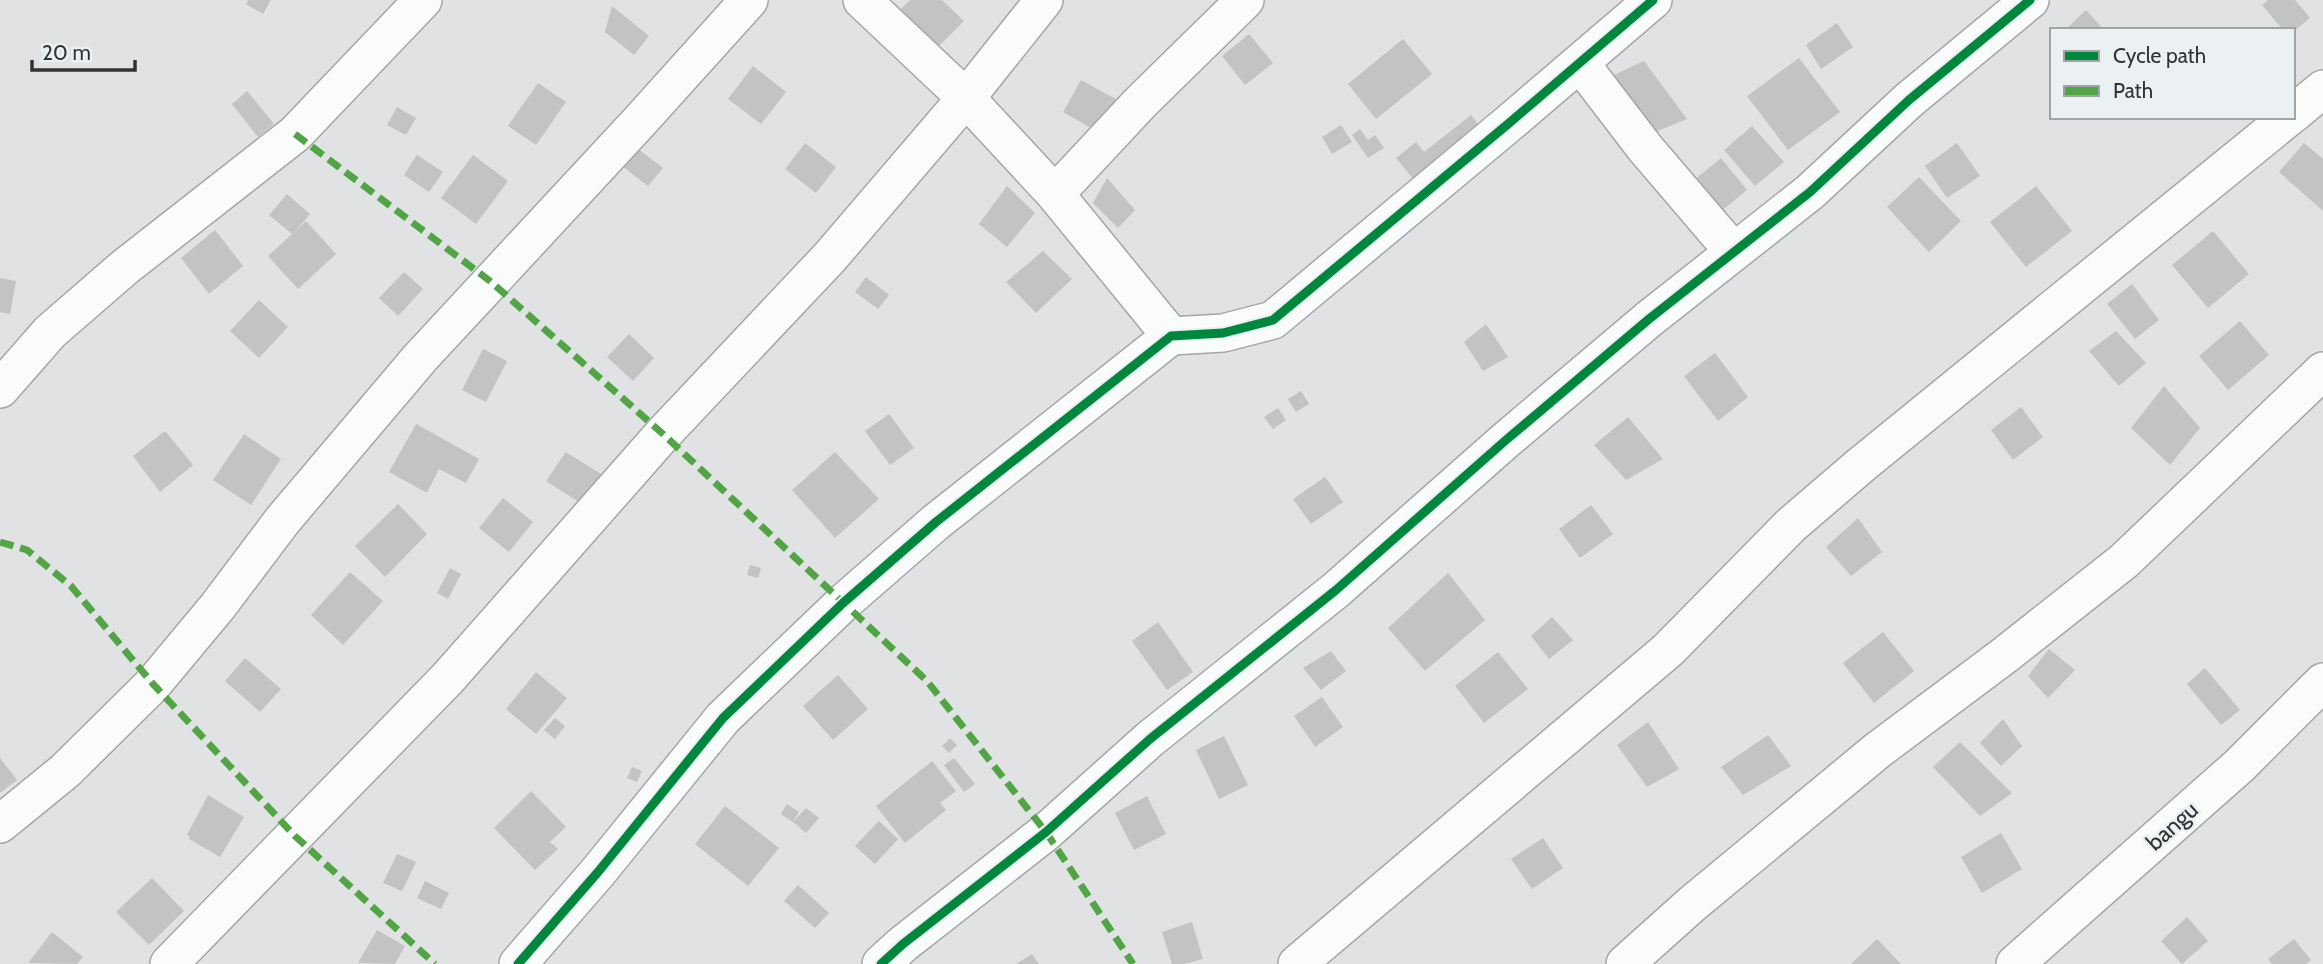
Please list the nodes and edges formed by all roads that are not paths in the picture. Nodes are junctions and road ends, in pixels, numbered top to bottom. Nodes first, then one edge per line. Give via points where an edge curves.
1 (423, 0) edge
2 (749, 0) edge
3 (862, 0) edge
4 (1044, 0) edge
5 (1245, 0) edge
6 (1653, 0) edge
7 (2030, 0) edge
8 (1580, 63) junction
9 (2323, 89) edge
10 (966, 99) junction
11 (2295, 112) edge
12 (2287, 119) edge
13 (1055, 194) junction
14 (1733, 251) junction
15 (1171, 336) junction
16 (2323, 371) edge
17 (0, 389) edge
18 (2323, 682) edge
19 (0, 824) edge
20 (169, 964) edge
21 (518, 964) edge
22 (881, 964) edge
23 (1297, 964) edge
24 (1625, 964) edge
25 (2015, 964) edge

1 - 17 street via 296,134 116,275 50,332
2 - 19 street via 420,358 153,684 65,771
3 - 10 street
4 - 10 street
5 - 13 street
6 - 8 street
7 - 14 street via 1909,100 1810,192
8 - 14 street
8 - 15 street via 1273,320 1223,333
9 - 11 street
10 - 13 street
10 - 20 street via 830,257 663,434 449,678
12 - 23 street via 1861,465 1791,525 1668,650
13 - 15 street
14 - 22 street via 1506,440 1336,590 1150,738 1046,832
15 - 21 street via 936,522 753,689 723,718
16 - 24 street via 2124,561 1878,750
18 - 25 street, bangu via 2239,766

